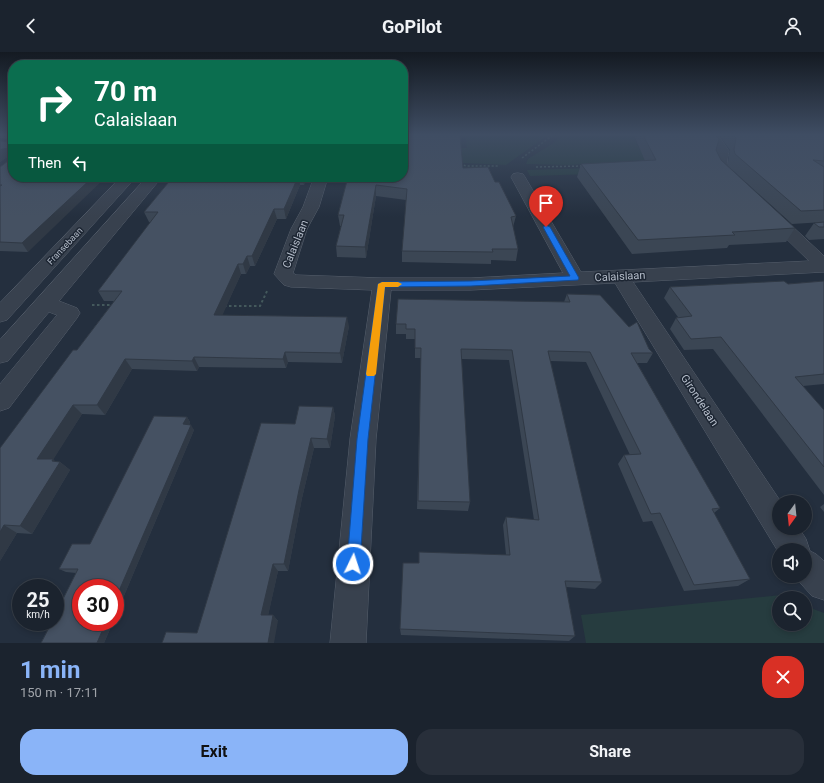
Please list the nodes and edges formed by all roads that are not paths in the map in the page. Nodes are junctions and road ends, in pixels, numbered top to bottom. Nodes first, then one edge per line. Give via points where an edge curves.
1 (719, 163) edge
2 (516, 172) road end
3 (124, 182) edge
4 (151, 182) edge
5 (319, 182) edge
6 (743, 190) edge
7 (760, 205) edge
8 (810, 230) dead end
9 (788, 231) junction
10 (824, 266) edge
11 (620, 276) junction
12 (575, 278) junction
13 (382, 284) junction
14 (0, 290) edge
15 (22, 292) junction
16 (50, 297) junction
17 (0, 315) edge
18 (0, 355) edge
19 (0, 401) edge
20 (772, 514) edge
21 (812, 572) edge
22 (824, 584) edge
23 (348, 643) edge

1 - 6 street via 721,169
2 - 12 street
3 - 15 street, Fransebaan
4 - 16 street
5 - 13 street, Calaislaan via 283,274 291,281
7 - 9 street
8 - 9 street
9 - 10 street
10 - 11 street, Calaislaan
11 - 12 street, Calaislaan
11 - 20 street, Girondelaan
12 - 13 street, Calaislaan via 471,284
13 - 23 street via 363,439
14 - 15 street
15 - 16 street
15 - 17 street, Fransebaan
16 - 18 street
16 - 19 street via 70,313
21 - 22 street

